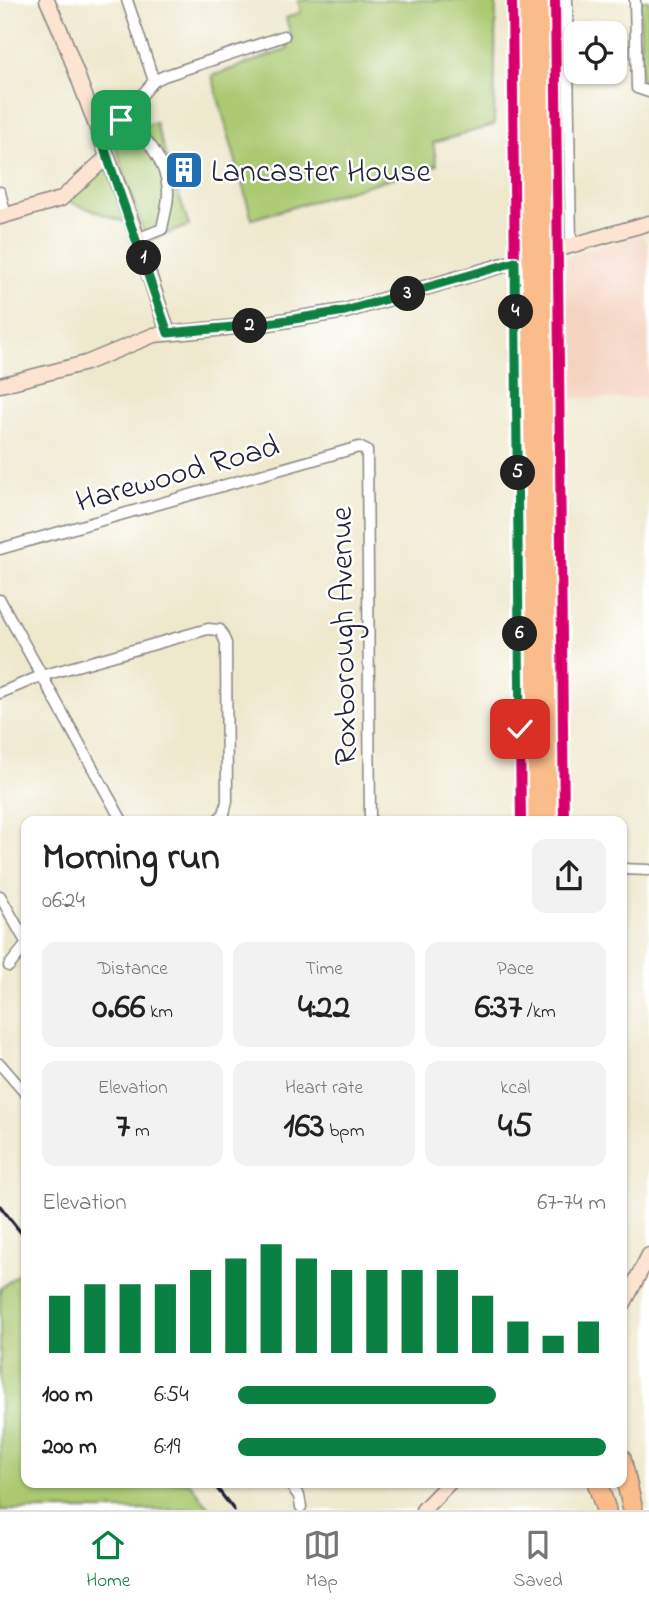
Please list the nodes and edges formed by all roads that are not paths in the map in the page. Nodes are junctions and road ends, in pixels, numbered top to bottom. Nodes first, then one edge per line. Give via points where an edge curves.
1 (47, 0) edge
2 (127, 0) edge
3 (525, 0) edge
4 (542, 0) edge
5 (567, 0) edge
6 (635, 0) edge
7 (284, 36) dead end
8 (154, 81) junction
9 (649, 92) edge
10 (121, 120) junction
11 (98, 130) junction
12 (107, 157) junction
13 (0, 192) edge
14 (3, 216) edge
15 (649, 223) edge
16 (137, 239) junction
17 (571, 244) junction
18 (546, 252) junction
19 (527, 258) junction
20 (168, 333) junction
21 (0, 385) edge
22 (367, 451) joint
23 (0, 549) edge
24 (0, 600) edge
25 (41, 676) junction
26 (0, 693) edge
27 (119, 816) edge
28 (222, 816) edge
29 (370, 816) edge
30 (534, 816) edge
31 (551, 816) edge
32 (627, 869) edge
33 (649, 870) edge
34 (0, 895) edge
35 (21, 935) edge
36 (21, 950) edge
37 (9, 966) dead end
38 (0, 1064) edge
39 (21, 1088) edge
40 (649, 1255) edge
41 (627, 1297) edge
42 (627, 1482) edge
43 (293, 1488) edge
44 (444, 1488) edge
45 (301, 1507) dead end
46 (423, 1510) edge
47 (634, 1510) edge

1 - 11 street
2 - 8 street
3 - 19 highway
4 - 18 highway
5 - 17 street
6 - 9 street via 637,88
7 - 8 street
8 - 10 street
10 - 11 street
10 - 16 street via 135,127 158,156 168,191 162,229
11 - 12 street
12 - 14 street via 61,199
12 - 16 street
13 - 14 street
15 - 17 street
16 - 20 street
17 - 18 street
18 - 19 street
18 - 31 highway
19 - 20 street via 345,311
19 - 30 highway
20 - 21 street via 86,363
22 - 23 street, Harewood Road via 359,447
22 - 29 street, Roxborough Avenue
24 - 25 street
25 - 26 street
25 - 27 street
25 - 28 street via 208,629 220,630 226,643 227,800
32 - 33 street
34 - 35 street
36 - 37 street
38 - 39 street
40 - 41 street
42 - 47 highway
43 - 45 street
44 - 46 street

